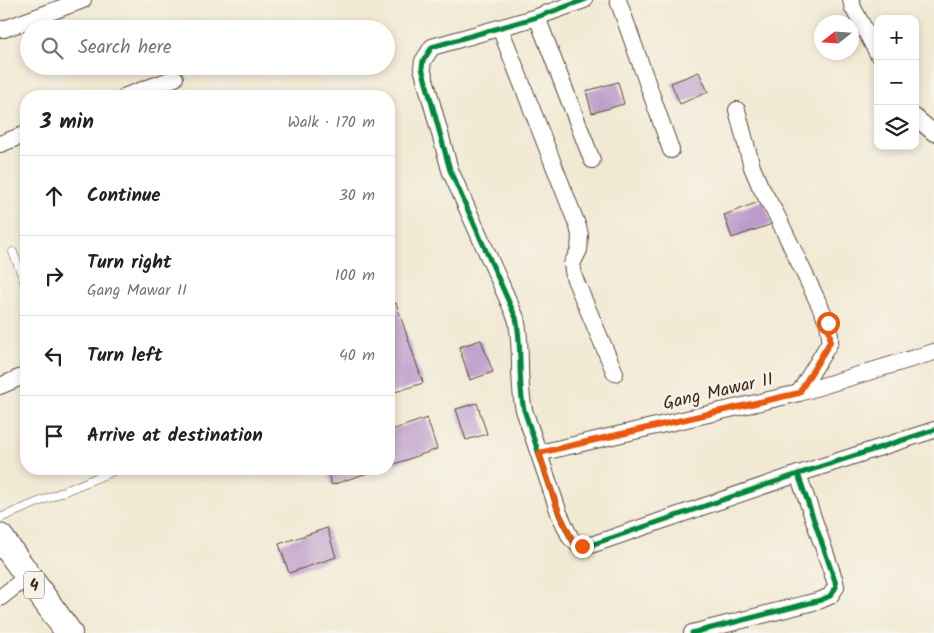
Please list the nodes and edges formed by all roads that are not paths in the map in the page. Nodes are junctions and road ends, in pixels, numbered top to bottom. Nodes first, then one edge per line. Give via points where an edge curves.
1 (83, 0) edge
2 (584, 0) edge
3 (618, 0) edge
4 (851, 0) edge
5 (537, 18) junction
6 (29, 20) edge
7 (20, 23) edge
8 (500, 28) junction
9 (0, 29) edge
10 (874, 46) edge
11 (175, 78) dead end
12 (142, 90) edge
13 (736, 110) dead end
14 (919, 120) edge
15 (934, 133) edge
16 (20, 136) edge
17 (0, 144) edge
18 (671, 150) dead end
19 (592, 160) dead end
20 (13, 252) dead end
21 (20, 270) edge
22 (934, 352) edge
23 (615, 373) dead end
24 (20, 378) edge
25 (0, 386) edge
26 (799, 393) junction
27 (934, 430) edge
28 (539, 453) junction
29 (798, 474) junction
30 (104, 475) edge
31 (0, 518) edge
32 (0, 538) edge
33 (28, 576) junction
34 (0, 598) edge
35 (69, 633) edge
36 (692, 633) edge

1 - 6 street
2 - 5 street
3 - 18 street
4 - 10 street
5 - 8 street
5 - 19 street
7 - 9 street
8 - 23 street via 578,227 579,250 572,264 574,277
8 - 28 street via 432,47 422,68 450,170 516,318 520,393
11 - 12 street
13 - 26 street via 760,186 828,323 830,342
14 - 15 street
16 - 17 street
20 - 21 lane
22 - 26 street, Gang Mawar II
24 - 25 street
26 - 28 street, Gang Mawar II
27 - 29 street
28 - 29 street via 559,513 574,543 582,546
29 - 36 street via 835,581 834,593 821,600
30 - 31 lane
32 - 33 highway, 4
33 - 34 street
33 - 35 highway, 4

